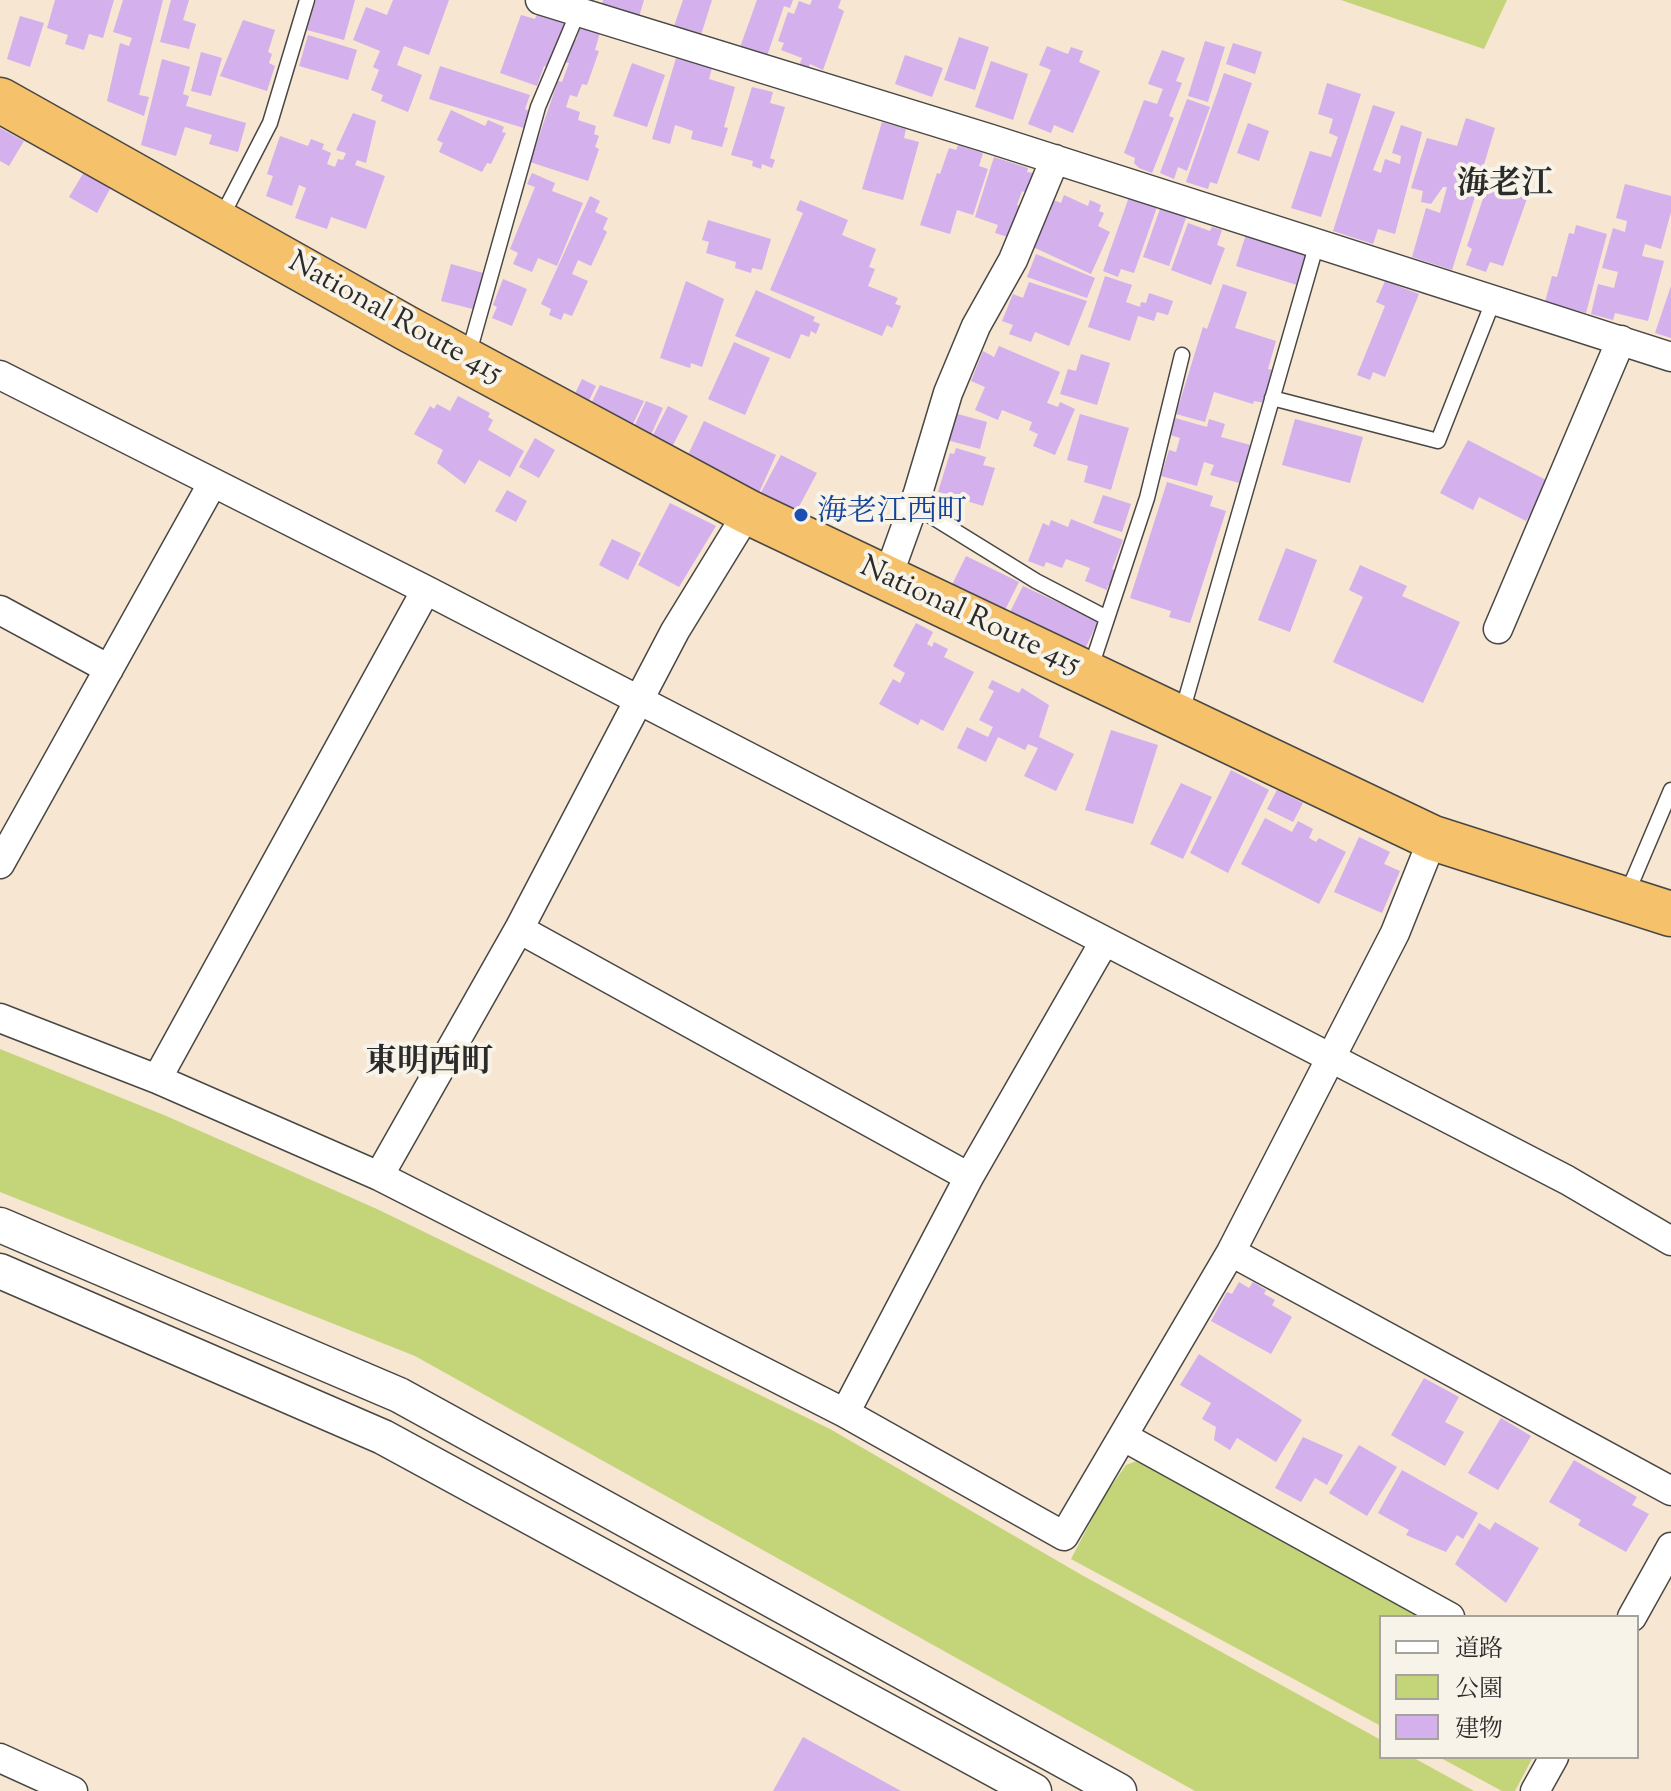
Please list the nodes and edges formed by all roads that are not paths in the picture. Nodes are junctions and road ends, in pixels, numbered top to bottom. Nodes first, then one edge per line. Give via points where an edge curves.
1 (307, 0) edge
2 (540, 0) edge
3 (578, 12) junction
4 (0, 100) edge
5 (1055, 159) junction
6 (219, 222) junction
7 (1317, 243) junction
8 (1494, 299) junction
9 (1621, 340) junction
10 (1182, 355) dead end
11 (1671, 357) edge
12 (467, 361) junction
13 (0, 375) edge
14 (1272, 398) junction
15 (212, 484) junction
16 (913, 505) junction
17 (748, 512) junction
18 (887, 579) junction
19 (426, 590) junction
20 (0, 610) edge
21 (1107, 618) junction
22 (1498, 629) dead end
23 (109, 669) junction
24 (1088, 675) junction
25 (648, 684) junction
26 (1181, 718) junction
27 (1671, 790) edge
28 (1433, 838) junction
29 (3, 853) edge
30 (1625, 899) junction
31 (1671, 914) edge
32 (519, 929) junction
33 (1104, 942) junction
34 (0, 1018) edge
35 (1334, 1053) junction
36 (157, 1079) junction
37 (379, 1176) junction
38 (969, 1177) junction
39 (0, 1225) edge
40 (1671, 1241) edge
41 (1231, 1252) junction
42 (0, 1271) edge
43 (845, 1413) junction
44 (1124, 1437) junction
45 (1671, 1491) edge
46 (1671, 1547) edge
47 (1446, 1615) edge
48 (1633, 1615) edge
49 (0, 1758) edge
50 (1553, 1759) edge
51 (73, 1791) edge
52 (1034, 1791) edge
53 (1119, 1791) edge
54 (1535, 1791) edge

1 - 6 lane via 270,123
2 - 3 street
3 - 5 street
3 - 12 lane via 538,107
4 - 6 highway, National Route 415
5 - 7 street
5 - 16 street via 948,393
6 - 12 highway, National Route 415
7 - 8 street
7 - 14 lane
8 - 9 street
8 - 14 lane via 1438,441
9 - 11 street
9 - 22 street
10 - 21 lane via 1147,498
12 - 17 highway, National Route 415
13 - 15 street
14 - 26 lane
15 - 19 street
15 - 23 street
16 - 18 street
16 - 21 lane
17 - 18 highway, National Route 415
17 - 25 street
18 - 24 highway, National Route 415
19 - 25 street
19 - 36 street
20 - 23 street
21 - 24 lane
23 - 29 street
24 - 26 highway, National Route 415
25 - 32 street
25 - 33 street
26 - 28 highway, National Route 415
27 - 30 lane
28 - 30 highway, National Route 415
28 - 35 street via 1395,933
30 - 31 highway, National Route 415
32 - 37 street
32 - 38 street
33 - 35 street
33 - 38 street
34 - 36 street
35 - 40 street
35 - 41 street
36 - 37 street
37 - 43 street
38 - 43 street
39 - 53 street via 399,1395
41 - 44 street
41 - 45 street
42 - 52 street via 383,1437
43 - 44 street via 1064,1536
44 - 47 street
46 - 48 street
49 - 51 street
50 - 54 street

